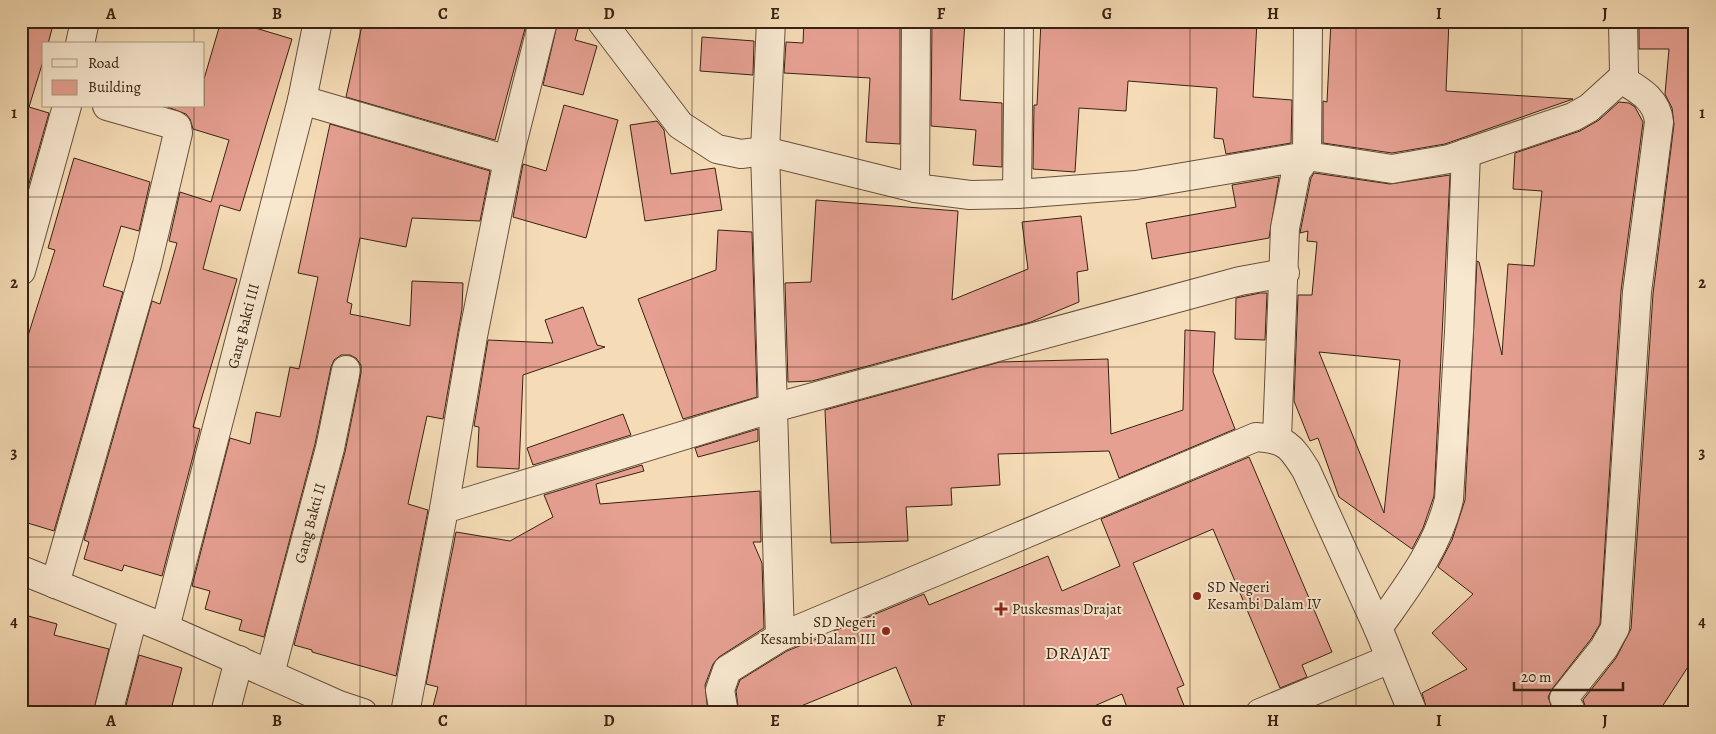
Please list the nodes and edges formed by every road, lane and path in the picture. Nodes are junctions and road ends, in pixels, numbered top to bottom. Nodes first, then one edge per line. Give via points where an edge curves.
1 (85, 21) edge
2 (318, 21) edge
3 (543, 21) edge
4 (601, 21) edge
5 (771, 21) edge
6 (916, 21) edge
7 (1019, 21) edge
8 (1308, 21) edge
9 (1623, 21) edge
10 (80, 42) edge
11 (1621, 79) junction
12 (302, 100) junction
13 (66, 108) edge
14 (113, 108) edge
15 (765, 151) junction
16 (1466, 153) junction
17 (1307, 156) junction
18 (508, 160) junction
19 (915, 188) junction
20 (1018, 194) junction
21 (21, 271) edge
22 (1285, 273) junction
23 (346, 370) dead end
24 (773, 408) junction
25 (1277, 438) junction
26 (444, 509) junction
27 (21, 570) edge
28 (55, 584) junction
29 (133, 617) junction
30 (165, 628) junction
31 (1378, 628) junction
32 (780, 637) junction
33 (1390, 659) junction
34 (239, 660) junction
35 (270, 674) junction
36 (346, 710) edge
37 (108, 713) edge
38 (225, 713) edge
39 (405, 713) edge
40 (724, 713) edge
41 (1260, 713) edge
42 (1412, 713) edge
43 (1572, 713) edge

1 - 10 street
2 - 12 street, Gang Bakti III
3 - 18 street
4 - 15 street via 680,125 718,149 741,154
5 - 15 street
6 - 19 street
7 - 20 street
8 - 17 street
9 - 11 street via 1624,65
11 - 16 street via 1589,108 1573,117
11 - 43 street via 1655,105 1659,122 1637,292 1615,628 1604,648 1564,698
12 - 18 street
12 - 30 street, Gang Bakti III
13 - 21 street
14 - 28 street via 174,125 178,133 147,264
15 - 19 street
15 - 24 street
16 - 17 street via 1392,169
16 - 31 street via 1459,332 1446,512 1422,565
17 - 20 street via 1136,184
17 - 22 street via 1296,172 1291,188
18 - 26 street via 473,336
19 - 20 street via 970,196
22 - 24 street via 1240,281
22 - 25 street
23 - 35 street, Gang Bakti II via 330,448
24 - 26 street
24 - 32 street
25 - 31 street via 1295,452 1306,470
25 - 32 street via 1256,437
26 - 39 street
27 - 28 street
28 - 29 street
29 - 30 street
29 - 37 street
30 - 34 street
31 - 33 street
32 - 40 street via 727,670 720,690
33 - 41 street
33 - 42 street
34 - 35 street
34 - 38 street
35 - 36 street

